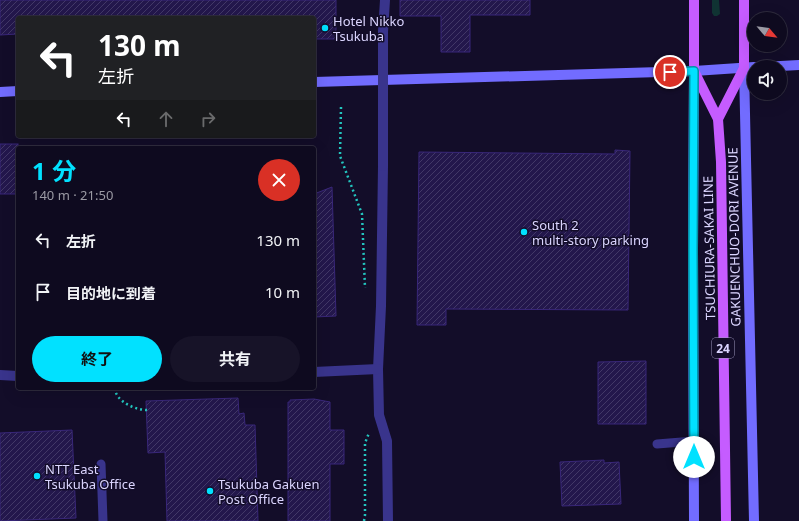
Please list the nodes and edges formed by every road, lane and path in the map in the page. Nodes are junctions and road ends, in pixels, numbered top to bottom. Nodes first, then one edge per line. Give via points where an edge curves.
1 (385, 0) edge
2 (694, 0) edge
3 (744, 0) edge
4 (748, 60) edge
5 (799, 65) edge
6 (787, 66) edge
7 (747, 68) edge
8 (694, 71) junction
9 (747, 71) edge
10 (316, 82) edge
11 (16, 91) edge
12 (0, 92) edge
13 (749, 100) edge
14 (341, 107) dead end
15 (718, 119) junction
16 (381, 306) junction
17 (378, 369) junction
18 (316, 372) edge
19 (0, 376) edge
20 (16, 376) edge
21 (115, 390) edge
22 (146, 410) dead end
23 (379, 415) junction
24 (694, 441) junction
25 (657, 444) dead end
26 (101, 464) dead end
27 (103, 521) edge
28 (364, 521) edge
29 (388, 521) edge
30 (694, 521) edge
31 (726, 521) edge
32 (754, 521) edge

1 - 16 street, bridge
2 - 8 main road, 24
3 - 4 main road, GAKUENCHUO-DORI AVENUE
5 - 6 street
7 - 8 street
8 - 10 street
8 - 15 main road, TSUCHIURA-SAKAI LINE / 24
8 - 24 street
9 - 15 main road
11 - 12 street
13 - 32 street, GAKUENCHUO-DORI AVENUE
14 - 16 path via 340,156 362,214 365,288
15 - 31 main road, TSUCHIURA-SAKAI LINE / 24 via 721,162
16 - 17 street
17 - 18 street
17 - 23 street
19 - 20 street
21 - 22 path via 121,400 138,410
23 - 28 path via 364,443
23 - 29 street via 387,441
24 - 25 lane
24 - 30 street
26 - 27 lane

